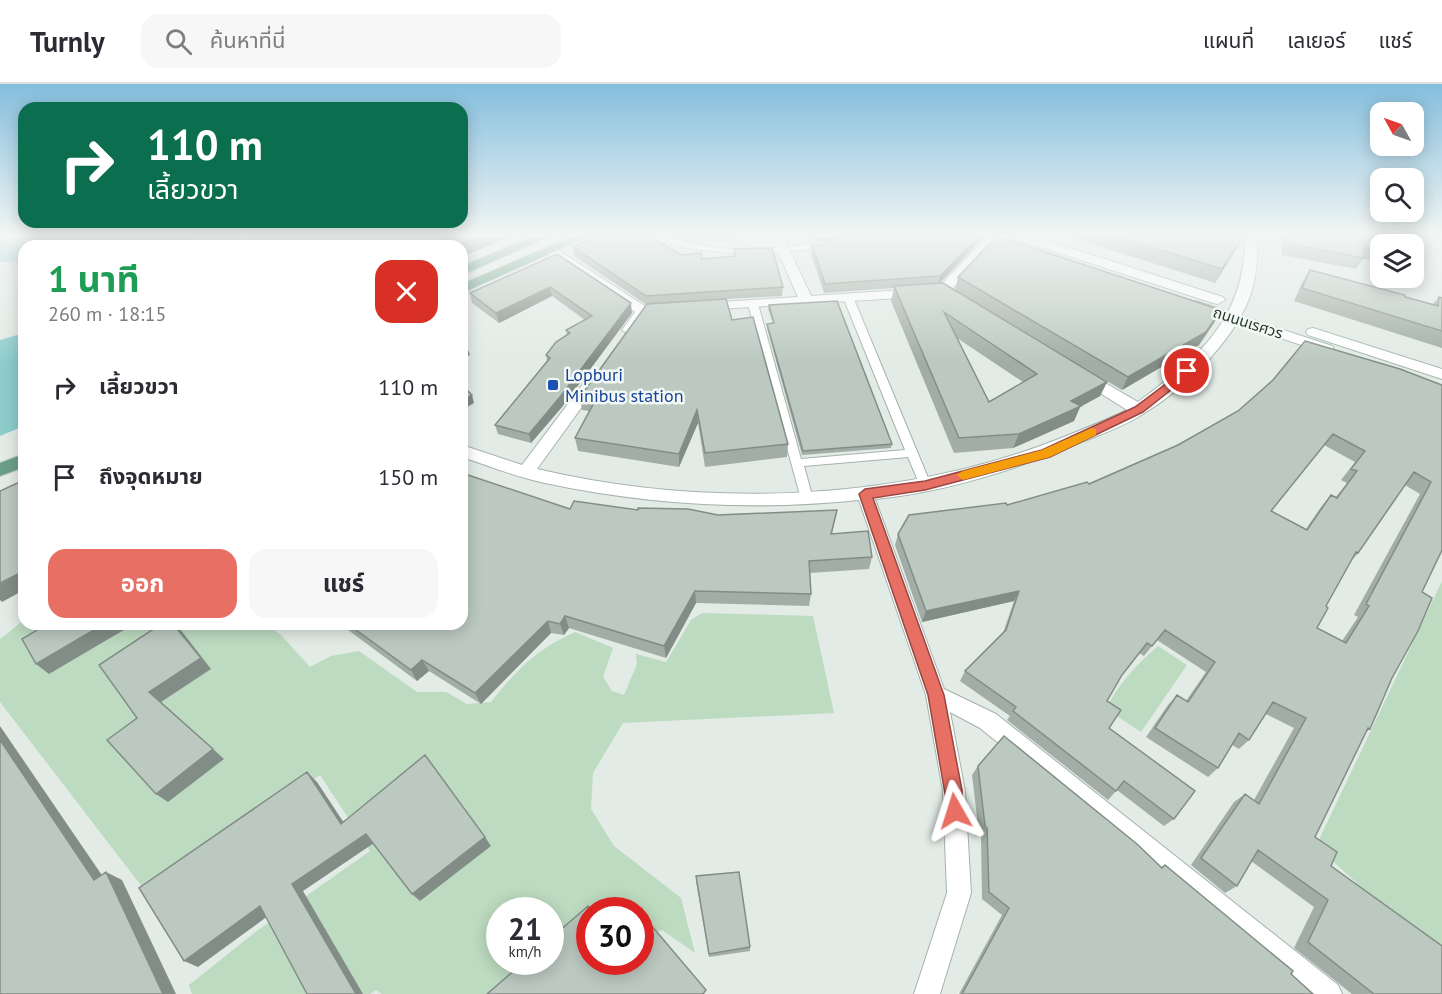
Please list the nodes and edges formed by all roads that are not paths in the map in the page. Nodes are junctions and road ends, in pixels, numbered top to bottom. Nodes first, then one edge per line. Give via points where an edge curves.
1 (600, 278) edge
2 (796, 278) edge
3 (954, 278) edge
4 (1124, 278) edge
5 (1140, 278) edge
6 (1247, 278) edge
7 (943, 291) junction
8 (848, 297) junction
9 (806, 300) junction
10 (753, 304) junction
11 (687, 308) edge
12 (972, 309) edge
13 (1237, 313) junction
14 (622, 339) edge
15 (602, 367) edge
16 (1070, 368) edge
17 (1442, 374) edge
18 (1442, 388) edge
19 (1139, 410) junction
20 (468, 453) edge
21 (912, 453) junction
22 (18, 463) edge
23 (797, 463) junction
24 (0, 471) edge
25 (527, 471) junction
26 (925, 485) junction
27 (865, 494) junction
28 (807, 499) junction
29 (936, 695) junction
30 (927, 994) edge
31 (1329, 994) edge

1 - 14 street via 648,310
2 - 9 street
3 - 7 street
4 - 13 street, ถนนนเรศวร
5 - 13 street, ถนนนเรศวร
6 - 13 street
7 - 8 street
7 - 12 street
8 - 9 street
8 - 21 lane
9 - 10 street
10 - 11 street
10 - 23 lane
13 - 17 street, ถนนนเรศวร
13 - 18 street, ถนนนเรศวร
13 - 19 street via 1203,359
15 - 25 street
16 - 19 street
19 - 26 street via 1046,453
20 - 25 street
21 - 23 lane
21 - 26 lane
22 - 24 main road
23 - 28 lane
25 - 28 street via 670,496
26 - 27 street
27 - 28 street
27 - 29 street
29 - 30 street via 954,790 959,893
29 - 31 street via 988,721

